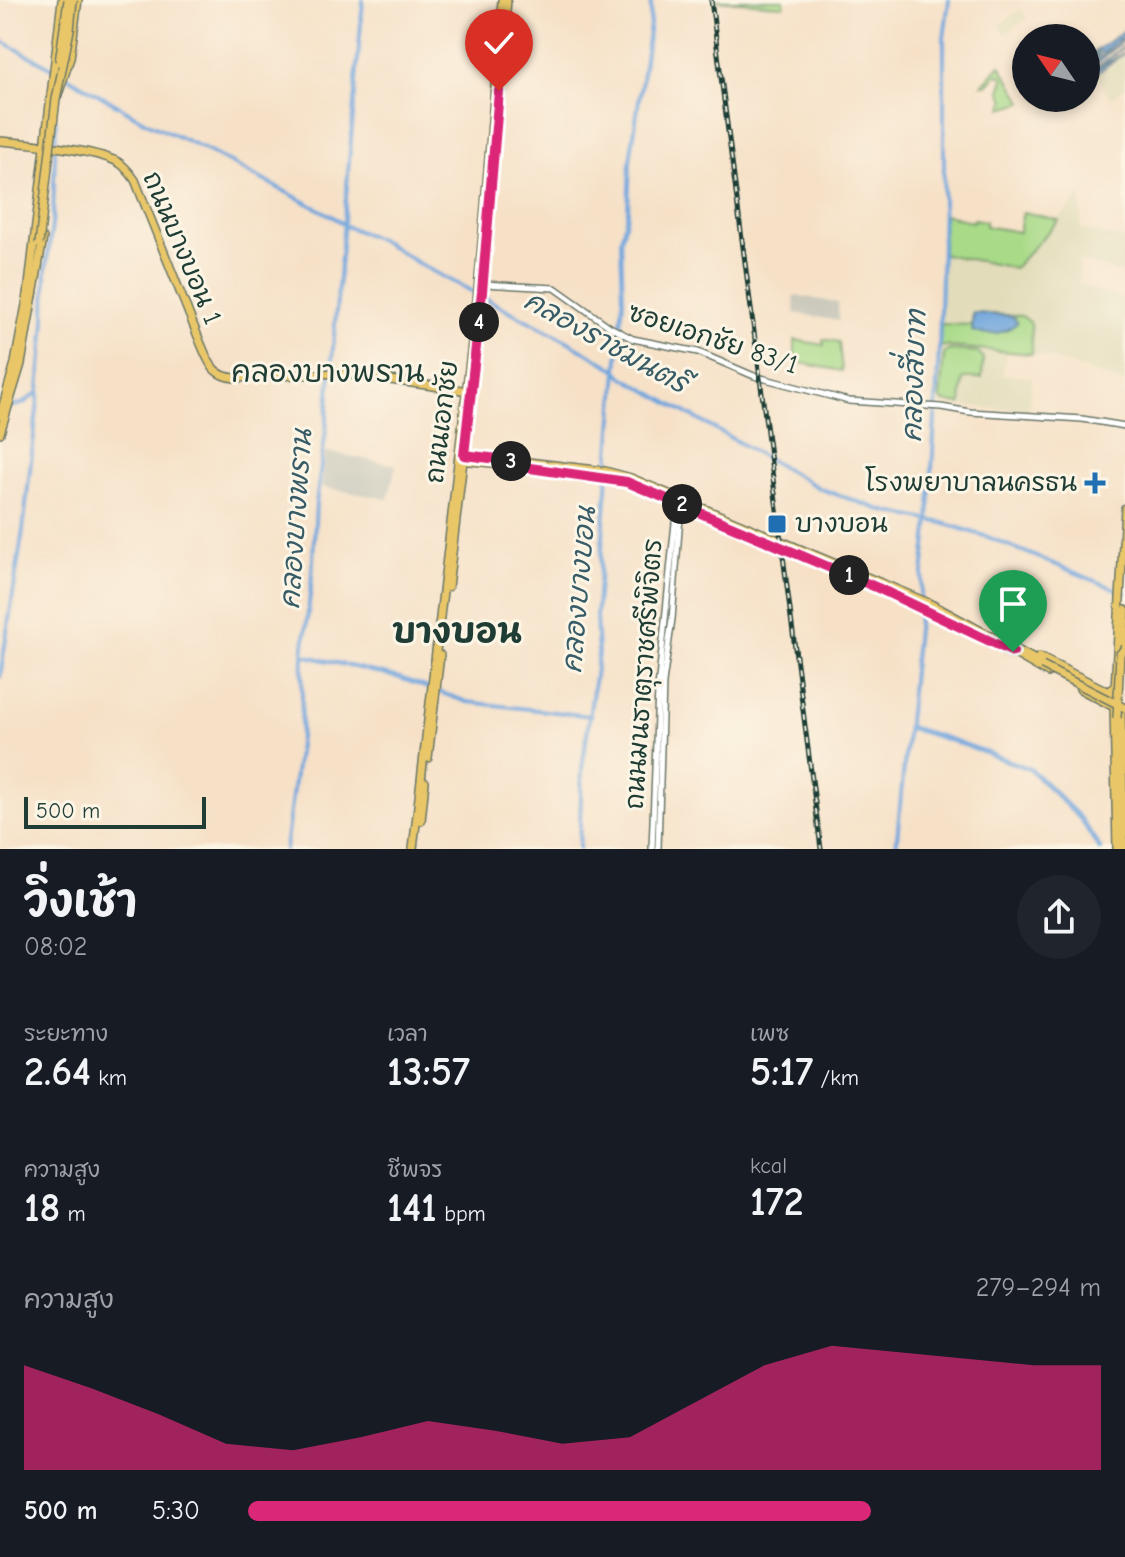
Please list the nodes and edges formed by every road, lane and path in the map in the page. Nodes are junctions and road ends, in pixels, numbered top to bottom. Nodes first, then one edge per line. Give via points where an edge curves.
1 (70, 0) edge
2 (504, 0) edge
3 (0, 141) edge
4 (52, 147) junction
5 (480, 293) junction
6 (31, 295) junction
7 (468, 392) junction
8 (5, 408) edge
9 (1125, 424) edge
10 (0, 433) edge
11 (461, 457) junction
12 (680, 501) junction
13 (1125, 508) edge
14 (919, 602) junction
15 (1122, 608) edge
16 (980, 629) junction
17 (987, 638) junction
18 (1124, 644) edge
19 (1043, 665) junction
20 (1101, 687) junction
21 (1114, 687) junction
22 (1097, 698) junction
23 (1125, 706) edge
24 (1114, 707) junction
25 (1116, 818) junction
26 (416, 849) edge
27 (655, 849) edge
28 (1117, 849) edge
29 (1123, 849) edge

1 - 4 main road via 52,85
1 - 4 main road, bridge via 67,69 58,94
1 - 6 main road, bridge via 51,113
2 - 5 main road, ถนนเอกชัย
3 - 4 main road
4 - 6 main road
4 - 7 main road, ถนนบางบอน 1 via 111,159 132,175 216,373 235,378 331,373
5 - 7 main road, ถนนเอกชัย
5 - 9 street, ซอยเอกชัย 83/1 via 555,288 638,340 695,351 754,376 845,400
6 - 8 main road via 24,348
7 - 11 main road, ถนนเอกชัย
8 - 10 main road
11 - 12 main road via 607,474
11 - 26 main road, ถนนเอกชัย
12 - 14 main road
12 - 27 street, ถนนมนธาตุราชศรีพิจิตร via 663,679
13 - 15 main road
14 - 16 main road
14 - 17 main road
15 - 18 highway
15 - 21 main road
16 - 19 main road
16 - 20 main road
17 - 19 main road
17 - 22 main road
18 - 25 main road, bridge
18 - 29 highway
19 - 23 main road, bridge
20 - 21 main road via 1110,692
20 - 22 main road
21 - 24 main road
22 - 24 main road
24 - 25 main road
25 - 28 main road

